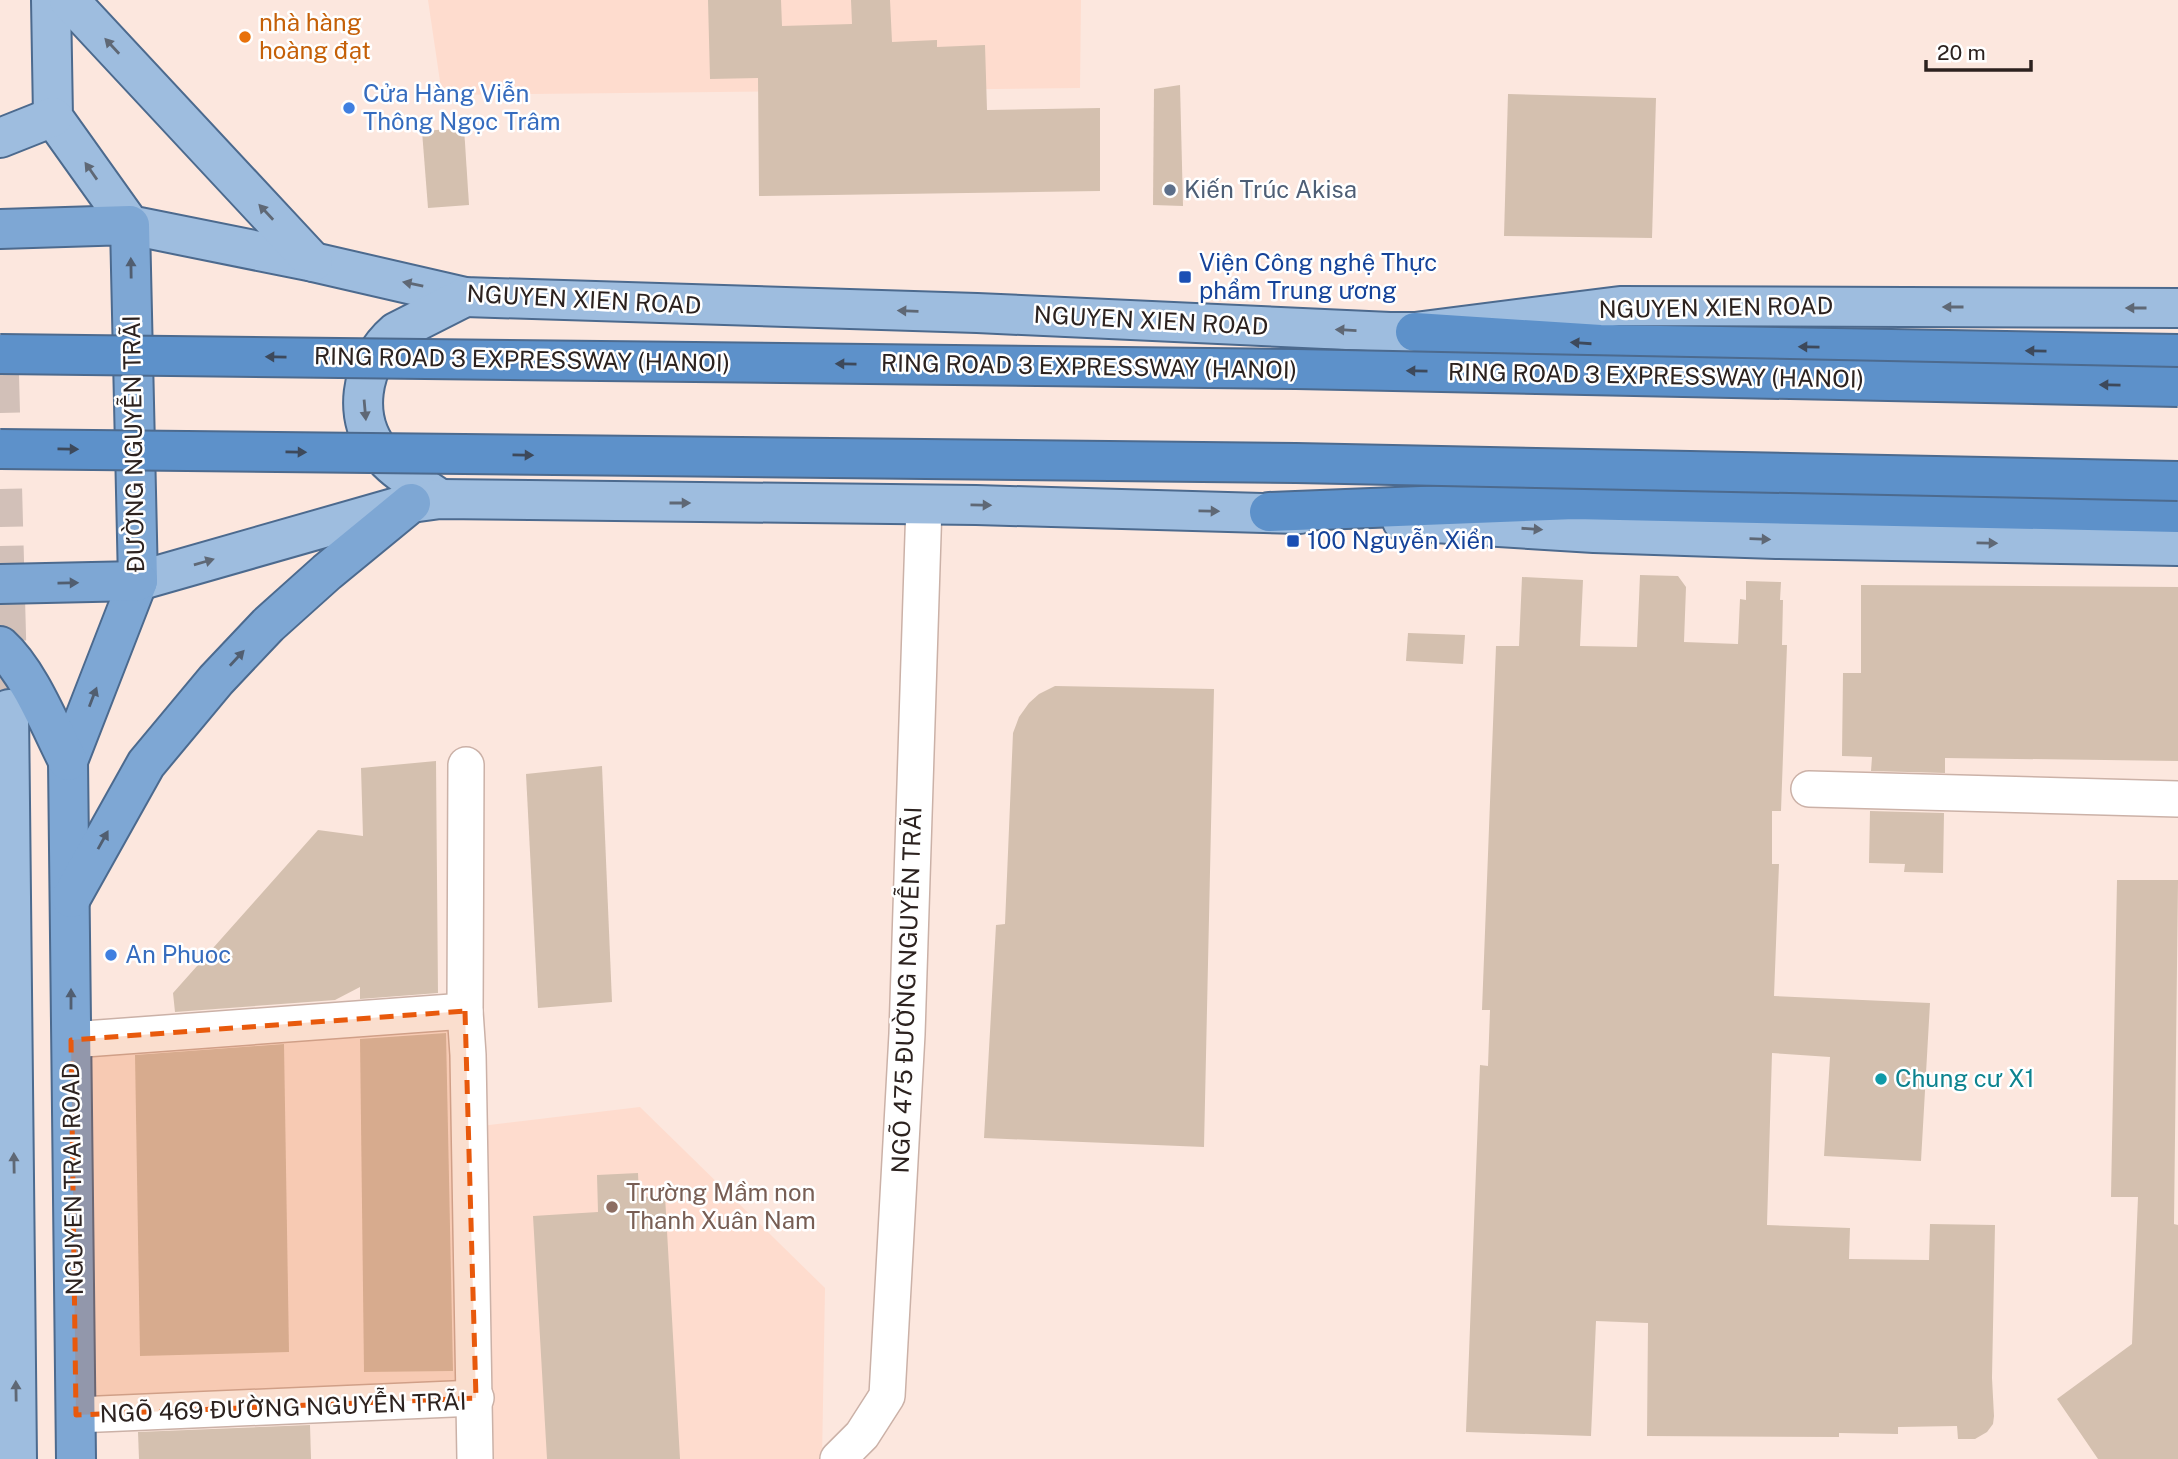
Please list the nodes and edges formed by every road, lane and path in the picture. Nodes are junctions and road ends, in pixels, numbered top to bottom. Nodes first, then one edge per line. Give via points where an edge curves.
1 (51, 0) edge
2 (69, 0) edge
3 (52, 117) junction
4 (0, 138) edge
5 (130, 225) junction
6 (0, 229) edge
7 (313, 262) junction
8 (465, 297) junction
9 (2178, 308) edge
10 (1415, 332) junction
11 (0, 354) edge
12 (2178, 354) edge
13 (2178, 387) edge
14 (0, 449) edge
15 (2178, 481) edge
16 (2178, 497) edge
17 (426, 501) junction
18 (633, 503) junction
19 (924, 504) junction
20 (1269, 512) junction
21 (2178, 513) edge
22 (2178, 546) edge
23 (138, 581) junction
24 (0, 584) edge
25 (0, 646) edge
26 (9, 709) tunnel mouth
27 (68, 761) junction
28 (466, 765) dead end
29 (1809, 789) dead end
30 (2178, 799) edge
31 (70, 900) junction
32 (465, 1012) junction
33 (71, 1040) junction
34 (476, 1398) junction
35 (76, 1415) junction
36 (17, 1459) edge
37 (76, 1459) edge
38 (475, 1459) edge
39 (838, 1459) edge

1 - 3 main road
7 -> 2 main road
3 - 4 main road
5 -> 3 main road
5 - 6 highway
5 - 7 main road, NGUYEN XIEN ROAD
23 -> 5 highway, ĐƯỜNG NGUYỄN TRÃI
8 -> 7 main road, NGUYEN XIEN ROAD
10 -> 8 main road, NGUYEN XIEN ROAD
8 -> 17 main road via 388,338 374,357 363,388 366,428 374,444
9 -> 10 main road, NGUYEN XIEN ROAD via 1620,306
12 -> 10 highway via 1600,344
13 -> 11 highway, RING ROAD 3 EXPRESSWAY (HANOI), bridge via 1310,369
14 -> 15 highway, bridge via 1296,463
16 - 18 main road via 1800,486 662,467
17 - 18 main road
23 -> 17 main road
31 -> 17 highway via 146,764 216,680 327,572
18 -> 19 main road
19 -> 20 main road
19 - 39 street, NGÕ 475 ĐƯỜNG NGUYỄN TRÃI via 903,1137 887,1396 862,1435
20 - 21 highway via 1574,500
20 -> 22 main road via 1620,534
24 -> 23 highway
27 -> 23 highway, ĐƯỜNG NGUYỄN TRÃI
25 - 27 highway via 22,672
36 -> 26 main road
27 - 31 highway, ĐƯỜNG NGUYỄN TRÃI
28 - 32 street
29 - 30 street
33 -> 31 highway, NGUYEN TRAI ROAD
32 - 33 street
32 - 34 street
33 - 35 highway, NGUYEN TRAI ROAD
34 - 35 street, NGÕ 469 ĐƯỜNG NGUYỄN TRÃI
34 - 38 street, NGÕ 469 ĐƯỜNG NGUYỄN TRÃI
35 - 37 highway, NGUYEN TRAI ROAD

